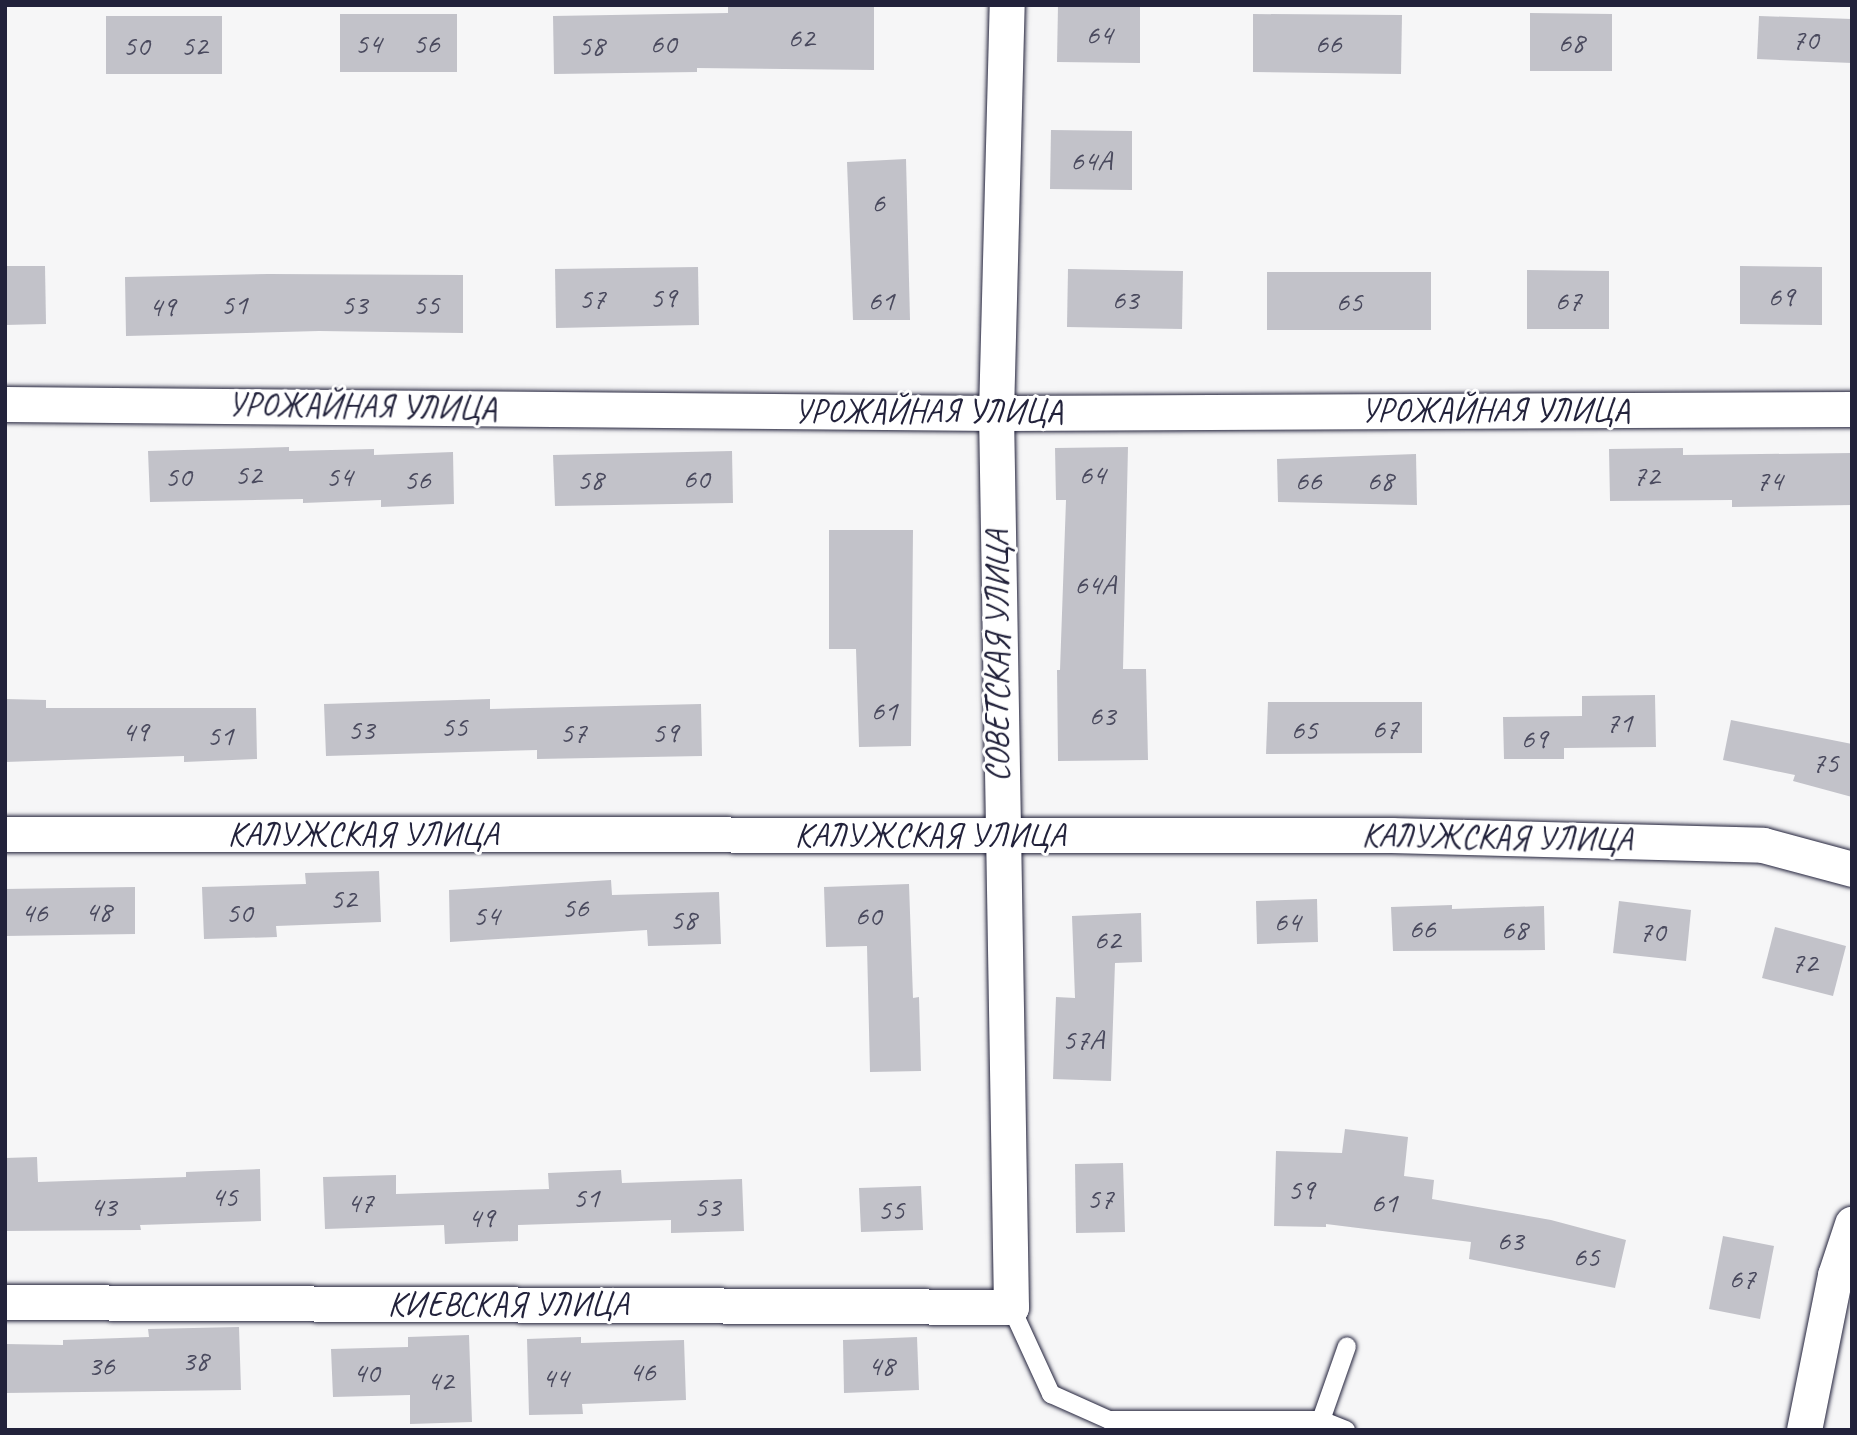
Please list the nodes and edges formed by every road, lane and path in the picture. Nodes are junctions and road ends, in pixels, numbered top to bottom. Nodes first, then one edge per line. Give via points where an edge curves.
1 (1007, 5) edge
2 (5, 404) edge
3 (1852, 409) edge
4 (996, 413) junction
5 (5, 834) edge
6 (1000, 836) junction
7 (1852, 869) edge
8 (1852, 1224) edge
9 (5, 1302) edge
10 (1011, 1307) junction
11 (1347, 1346) dead end
12 (1321, 1420) junction
13 (1346, 1430) edge
14 (1804, 1430) edge

1 - 4 street, СОВЕТСКАЯ УЛИЦА
2 - 4 street, УРОЖАЙНАЯ УЛИЦА
3 - 4 street, УРОЖАЙНАЯ УЛИЦА
4 - 6 street, СОВЕТСКАЯ УЛИЦА
5 - 6 street, КАЛУЖСКАЯ УЛИЦА
6 - 7 street, КАЛУЖСКАЯ УЛИЦА via 1391,835 1763,845
6 - 10 street, СОВЕТСКАЯ УЛИЦА
8 - 14 street via 1835,1275
9 - 10 street, КИЕВСКАЯ УЛИЦА
10 - 12 lane via 1051,1394 1109,1420
11 - 12 lane
12 - 13 lane

